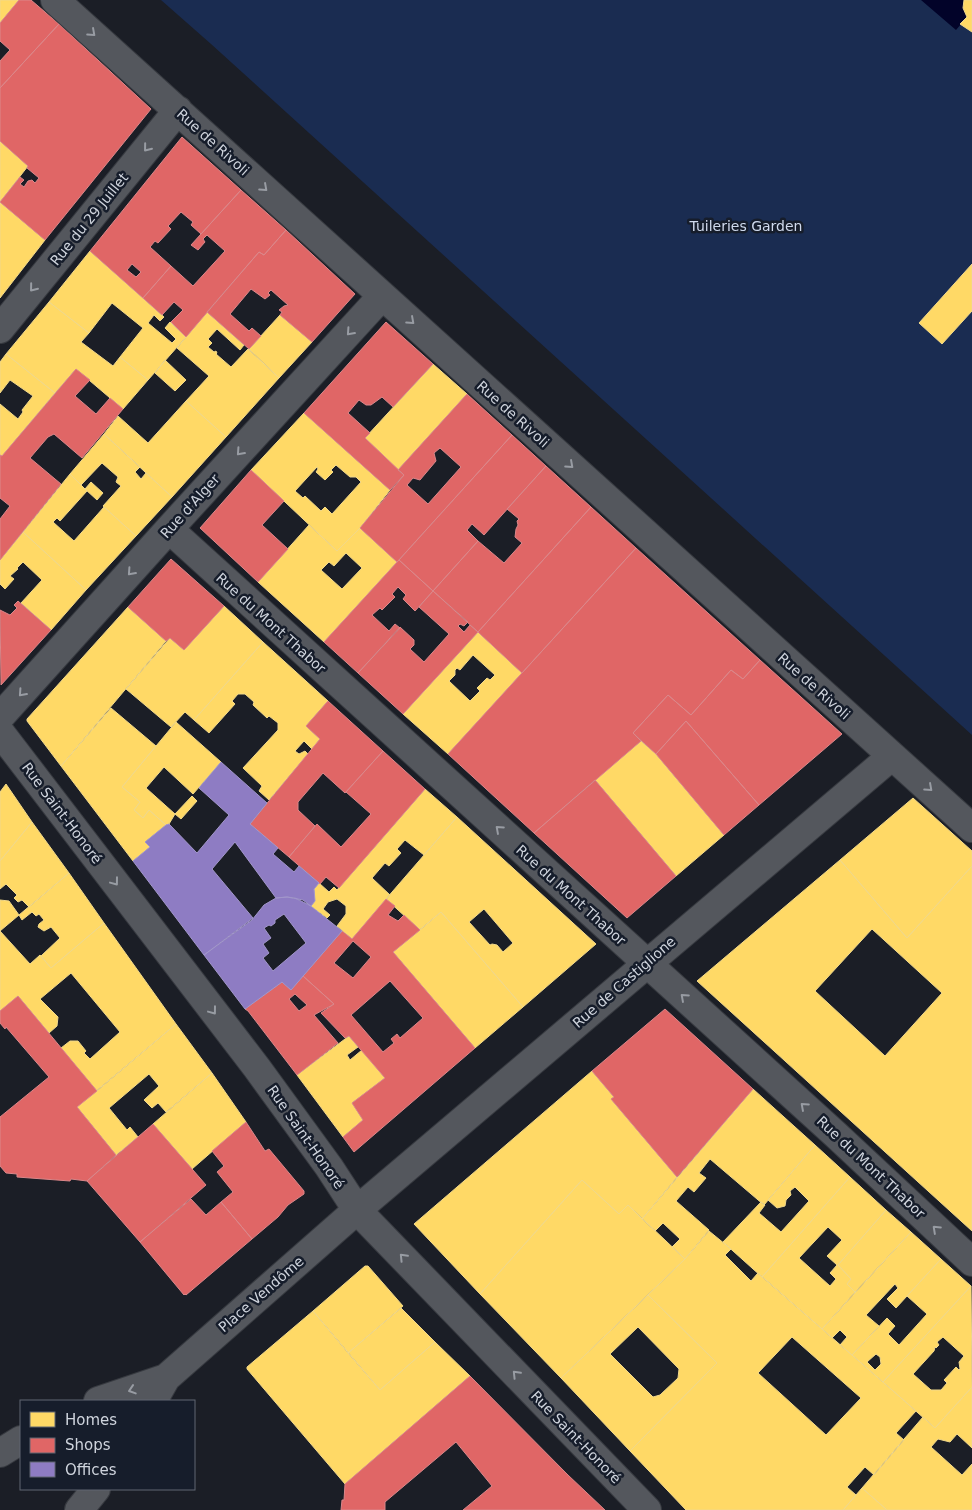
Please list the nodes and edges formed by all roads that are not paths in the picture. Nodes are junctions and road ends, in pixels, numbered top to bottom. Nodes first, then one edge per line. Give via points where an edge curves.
1 (56, 0) edge
2 (178, 110) junction
3 (382, 296) junction
4 (0, 329) edge
5 (169, 529) junction
6 (0, 717) edge
7 (0, 732) edge
8 (892, 756) junction
9 (972, 828) edge
10 (647, 964) junction
11 (357, 1210) junction
12 (972, 1262) edge
13 (160, 1390) edge
14 (104, 1400) edge
15 (20, 1441) edge
16 (0, 1453) edge
17 (95, 1490) edge
18 (79, 1510) edge
19 (648, 1510) edge

1 -> 2 street, Rue de Rivoli
2 -> 3 street, Rue de Rivoli
2 -> 4 street, Rue du 29 Juillet
3 -> 5 street, Rue d'Alger
3 -> 8 street, Rue de Rivoli
5 -> 6 street, Rue d'Alger
10 -> 5 street, Rue du Mont Thabor
7 -> 11 street, Rue Saint-Honoré via 257,1068
8 -> 9 street, Rue de Rivoli
8 - 10 street, Rue de Castiglione
10 - 11 street, Rue de Castiglione
12 -> 10 street, Rue du Mont Thabor
11 - 13 street, Place Vendôme
19 -> 11 street, Rue Saint-Honoré
13 -> 14 street, Place Vendôme
15 - 16 street
17 - 18 street

